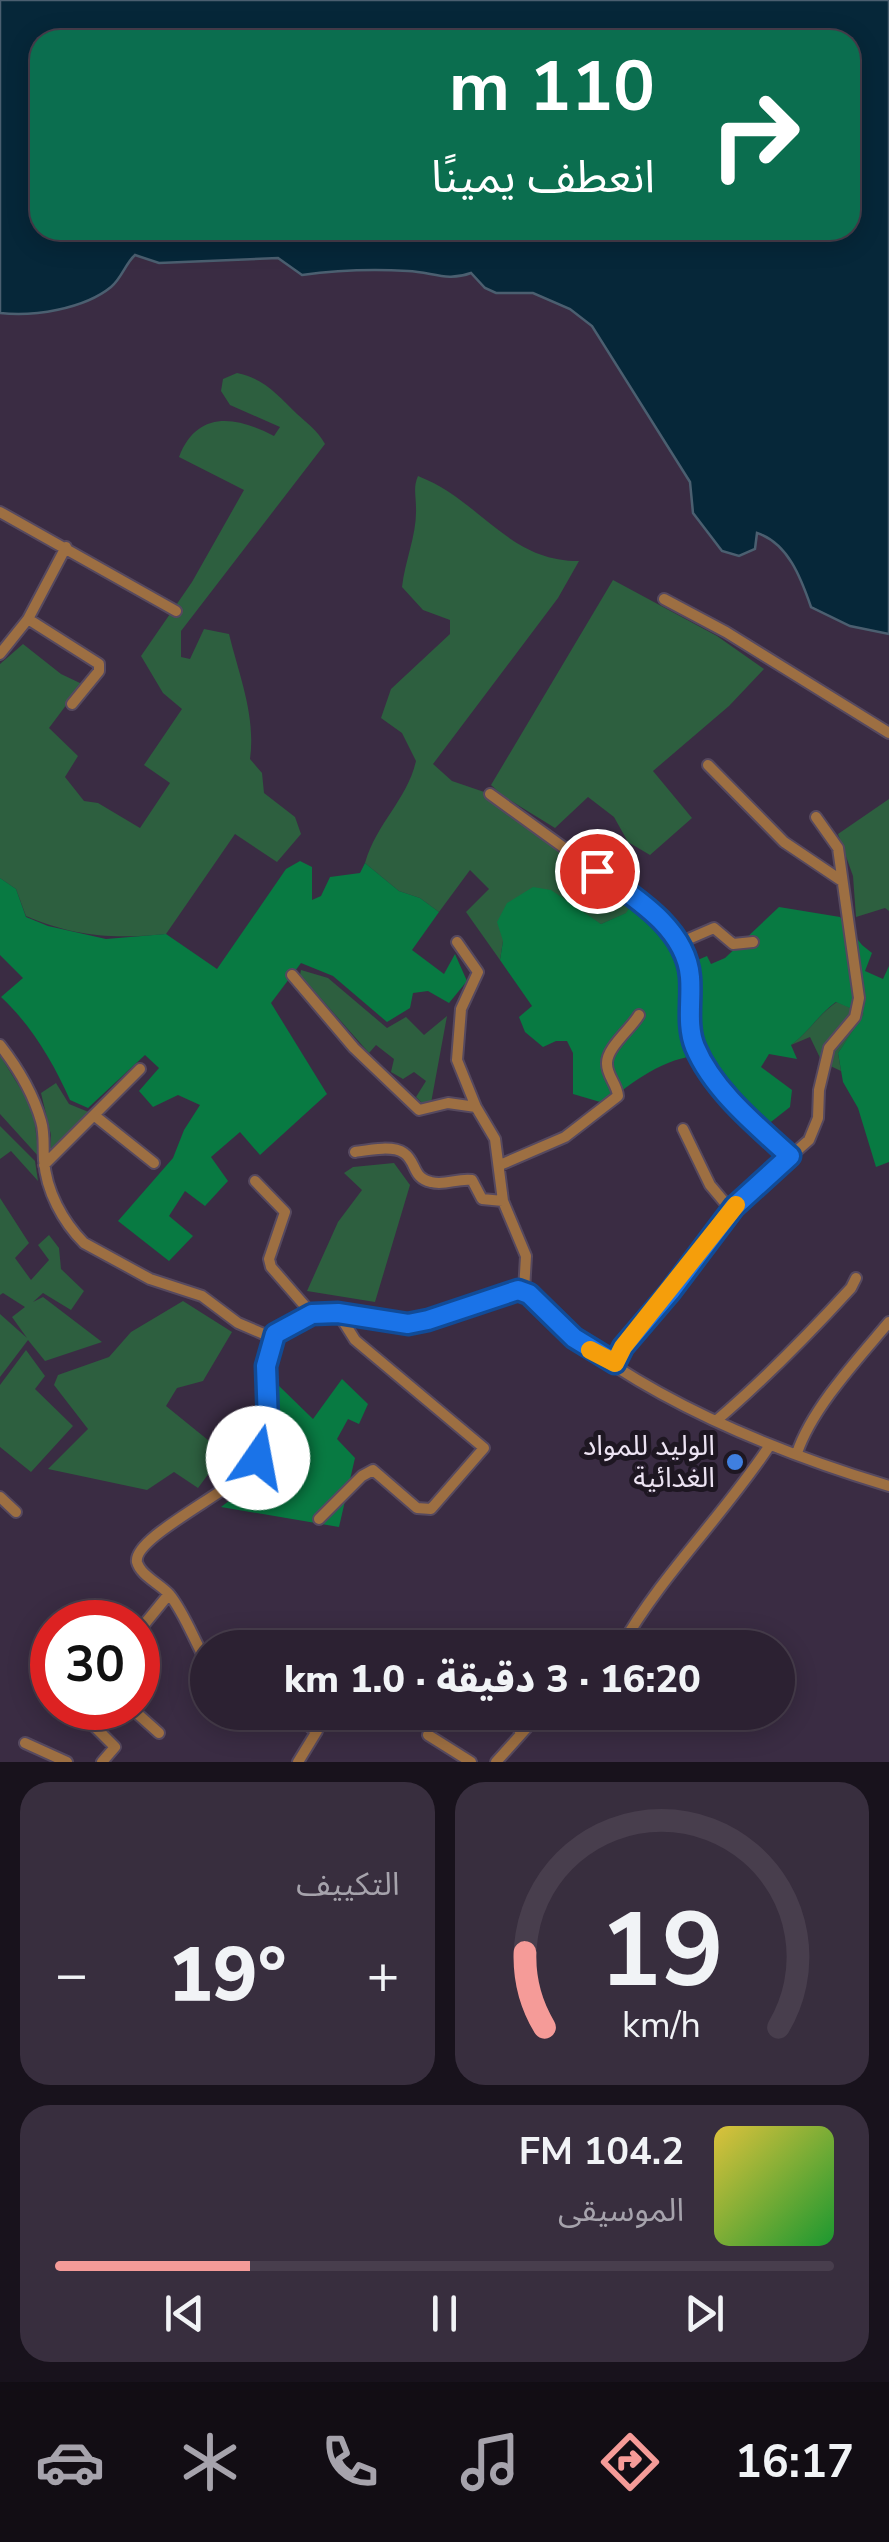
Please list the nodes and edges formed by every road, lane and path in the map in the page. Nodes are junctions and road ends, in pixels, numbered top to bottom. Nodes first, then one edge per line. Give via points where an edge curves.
1 (0, 512) edge
2 (66, 547) junction
3 (664, 598) dead end
4 (176, 611) dead end
5 (28, 619) junction
6 (0, 654) edge
7 (72, 704) dead end
8 (889, 733) edge
9 (708, 764) dead end
10 (490, 794) dead end
11 (816, 818) dead end
12 (842, 881) junction
13 (458, 942) dead end
14 (753, 942) dead end
15 (676, 944) junction
16 (292, 975) dead end
17 (640, 1015) dead end
18 (0, 1046) edge
19 (140, 1069) dead end
20 (476, 1107) junction
21 (95, 1116) junction
22 (683, 1129) dead end
23 (355, 1152) dead end
24 (790, 1156) junction
25 (154, 1163) dead end
26 (500, 1164) junction
27 (44, 1165) junction
28 (256, 1181) dead end
29 (504, 1201) junction
30 (731, 1210) junction
31 (856, 1278) dead end
32 (524, 1291) junction
33 (338, 1313) junction
34 (312, 1314) junction
35 (889, 1322) edge
36 (275, 1334) junction
37 (615, 1363) junction
38 (717, 1420) junction
39 (770, 1445) junction
40 (797, 1453) junction
41 (889, 1486) edge
42 (0, 1496) edge
43 (16, 1512) dead end
44 (319, 1518) dead end
45 (169, 1594) junction
46 (160, 1605) edge
47 (631, 1630) edge
48 (190, 1631) edge
49 (98, 1730) edge
50 (155, 1730) edge
51 (316, 1730) edge
52 (521, 1732) edge
53 (159, 1734) dead end
54 (428, 1736) dead end
55 (25, 1743) dead end
56 (67, 1762) edge
57 (102, 1762) edge
58 (298, 1762) edge
59 (471, 1762) edge
60 (496, 1762) edge

1 - 2 street
2 - 4 street
2 - 5 street
3 - 8 street
5 - 6 street
5 - 7 street via 99,664
9 - 12 street via 784,842
10 - 15 street via 661,918
11 - 12 street via 838,848
12 - 24 street via 857,1010 829,1048 818,1118
13 - 20 street via 478,972 459,1019 458,1060
14 - 15 street via 734,944 714,928
15 - 24 street via 690,973 696,1049 720,1089
16 - 20 street via 419,1110 448,1103
17 - 26 street via 606,1063 618,1096 565,1137
18 - 27 street via 36,1107
19 - 21 street
20 - 26 street via 496,1139
21 - 25 street
21 - 27 street
22 - 30 street
23 - 29 street via 398,1150 428,1182 466,1178 482,1198
24 - 30 street
26 - 29 street
27 - 36 street via 61,1213 84,1243 150,1279 202,1296 256,1331
28 - 34 street via 286,1212 271,1267
29 - 32 street via 526,1256
30 - 37 street
31 - 38 street via 797,1347
32 - 33 street via 408,1324
32 - 37 street via 559,1326
33 - 34 street
33 - 44 street via 355,1340 484,1448 431,1509 417,1508 373,1470
34 - 36 street
35 - 40 street via 816,1414
36 - 45 street via 266,1366 268,1422 252,1468 138,1554 142,1570
37 - 38 street
38 - 39 street
39 - 40 street
39 - 47 street
40 - 41 street
42 - 43 street
45 - 46 street
45 - 48 street
49 - 57 street via 115,1747
50 - 53 street
51 - 58 street
52 - 60 street
54 - 59 street
55 - 56 street

